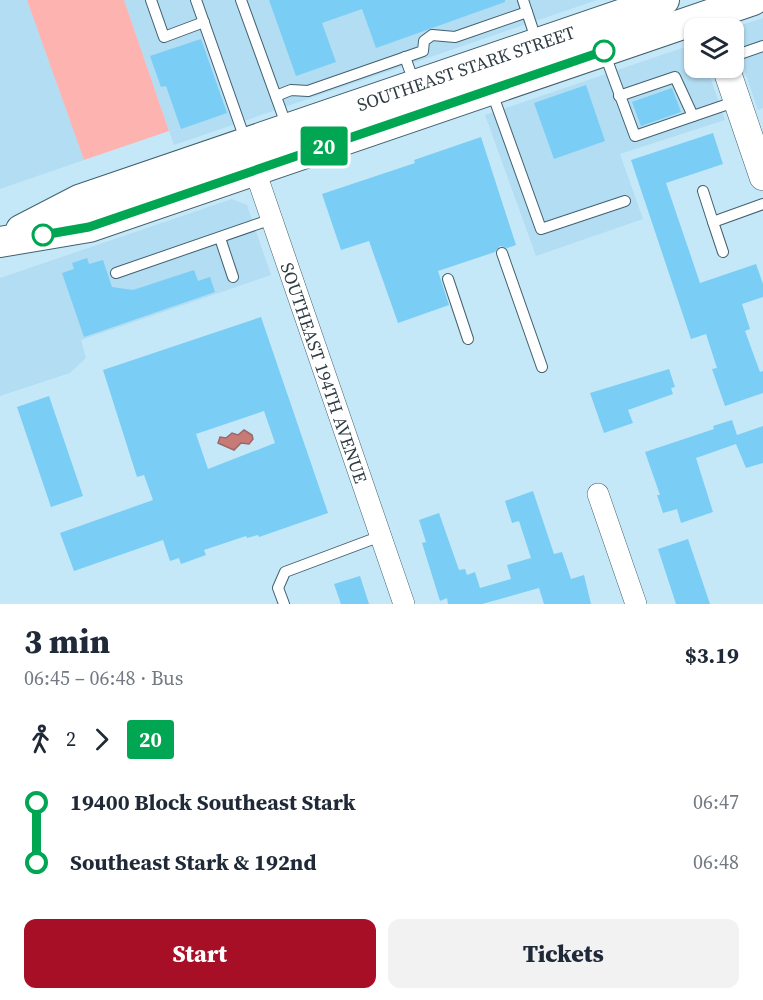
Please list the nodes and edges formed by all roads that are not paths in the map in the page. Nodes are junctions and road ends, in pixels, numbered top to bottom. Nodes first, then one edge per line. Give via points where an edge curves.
1 (151, 0) edge
2 (196, 0) edge
3 (241, 0) edge
4 (523, 0) edge
5 (753, 0) edge
6 (651, 2) edge
7 (527, 12) junction
8 (708, 15) edge
9 (204, 22) junction
10 (763, 46) edge
11 (604, 51) junction
12 (744, 53) edge
13 (405, 57) junction
14 (542, 57) junction
15 (486, 76) junction
16 (729, 78) edge
17 (415, 85) junction
18 (276, 96) junction
19 (619, 96) junction
20 (737, 100) junction
21 (693, 116) junction
22 (293, 142) junction
23 (251, 156) junction
24 (763, 177) edge
25 (703, 191) dead end
26 (626, 201) dead end
27 (763, 204) edge
28 (272, 219) junction
29 (713, 222) junction
30 (219, 237) junction
31 (0, 242) edge
32 (723, 252) dead end
33 (502, 253) dead end
34 (116, 273) dead end
35 (233, 277) dead end
36 (448, 279) dead end
37 (468, 339) dead end
38 (542, 367) dead end
39 (598, 494) dead end
40 (381, 536) junction
41 (284, 604) edge
42 (404, 604) edge
43 (636, 604) edge

1 - 9 lane via 164,37
2 - 9 lane
3 - 18 lane
4 - 7 lane
5 - 8 main road, SOUTHEAST STARK STREET
6 - 14 main road, SOUTHEAST STARK STREET
7 - 13 lane via 455,37 432,34 424,41 423,51
7 - 14 lane
8 - 11 main road, SOUTHEAST STARK STREET
9 - 23 lane
10 - 12 lane
11 - 14 main road, SOUTHEAST STARK STREET
11 - 19 lane
13 - 17 lane
13 - 18 lane via 308,91 291,90
14 - 15 main road, SOUTHEAST STARK STREET
15 - 17 main road, SOUTHEAST STARK STREET
15 - 22 main road, SOUTHEAST STARK STREET
15 - 26 lane via 541,229
16 - 20 street
17 - 22 main road, SOUTHEAST STARK STREET
18 - 22 lane
19 - 21 lane via 675,77
19 - 21 lane via 634,136
20 - 21 lane
20 - 24 street
22 - 23 main road, SOUTHEAST STARK STREET
23 - 28 street, SOUTHEAST 194TH AVENUE
23 - 31 main road, SOUTHEAST STARK STREET via 89,227
25 - 29 lane
27 - 29 lane
28 - 30 lane
28 - 40 street, SOUTHEAST 194TH AVENUE
29 - 32 lane
30 - 34 lane
30 - 35 lane
33 - 38 lane
36 - 37 lane
39 - 43 street
40 - 41 lane via 285,572 278,588
40 - 42 street, SOUTHEAST 194TH AVENUE

